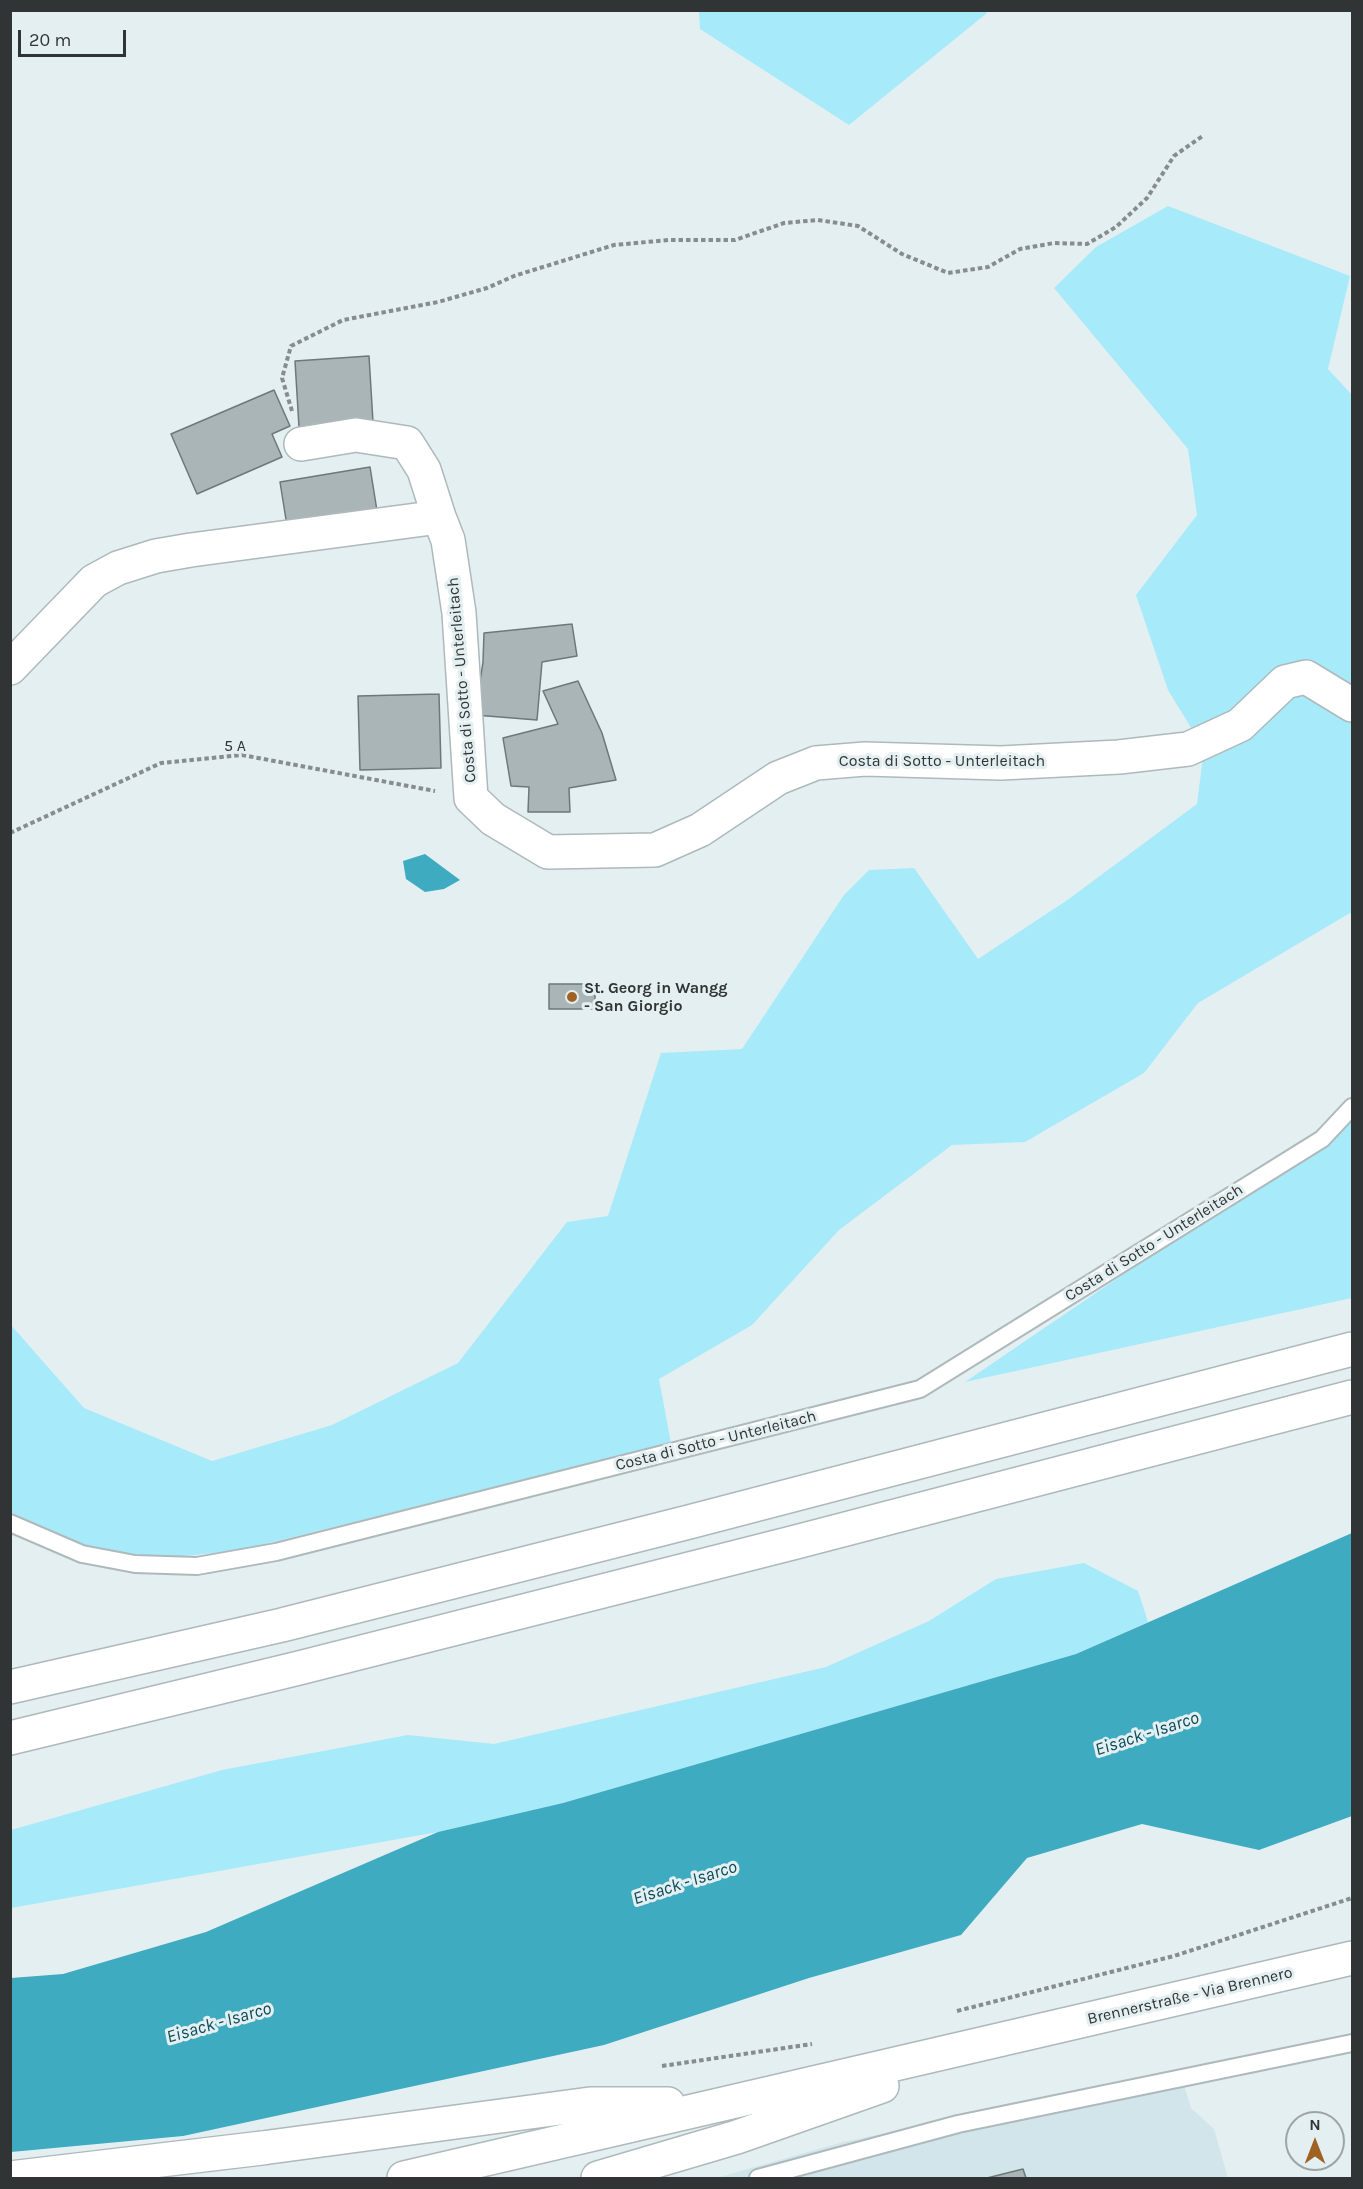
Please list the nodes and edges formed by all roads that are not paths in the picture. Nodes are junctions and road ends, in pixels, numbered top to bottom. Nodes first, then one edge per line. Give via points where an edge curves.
1 (301, 444) road end
2 (439, 517) junction
3 (10, 668) edge
4 (1353, 705) edge
5 (1353, 1107) edge
6 (1353, 1349) edge
7 (1353, 1397) edge
8 (10, 1523) edge
9 (10, 1687) edge
10 (10, 1738) edge
11 (1353, 1958) edge
12 (1028, 2033) junction
13 (1353, 2043) edge
14 (724, 2104) junction
15 (10, 2178) edge
16 (404, 2178) edge
17 (598, 2178) edge
18 (758, 2178) edge

1 - 2 main road, Costa di Sotto - Unterleitach via 356,435 407,442 424,470
2 - 3 main road via 191,550 118,568 94,581
2 - 4 main road, Costa di Sotto - Unterleitach via 448,540 459,613 471,798 493,819 548,852 655,850 700,830 778,778 816,763 865,759 1001,763 1188,750 1240,725 1285,682 1306,677
5 - 8 lane, Costa di Sotto - Unterleitach via 1322,1139 920,1389 276,1552 197,1566 135,1564 82,1554
6 - 9 main road via 689,1522
7 - 10 main road via 356,1654
11 - 12 main road, Brennerstraße - Via Brennero
12 - 14 main road
12 - 17 main road via 737,2137
13 - 18 lane via 958,2124
14 - 15 main road, bridge via 590,2104
14 - 16 main road

